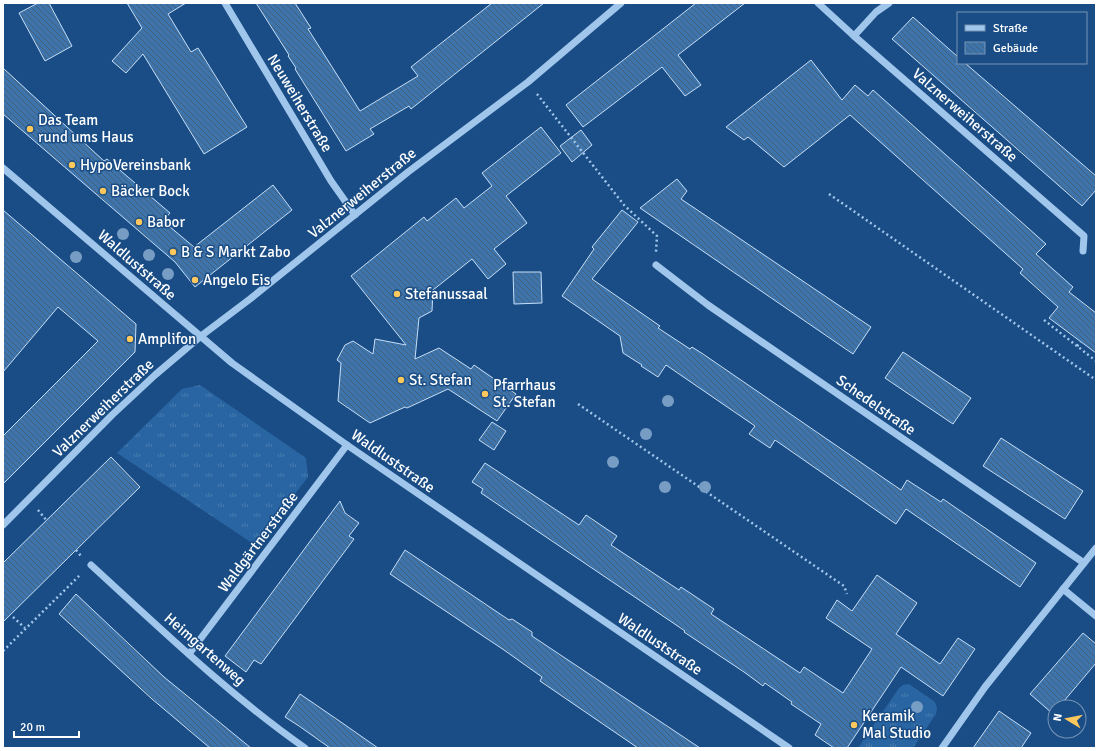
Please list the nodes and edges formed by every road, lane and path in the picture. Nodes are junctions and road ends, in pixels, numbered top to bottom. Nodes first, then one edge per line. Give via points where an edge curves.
1 (225, 3) edge
2 (621, 3) edge
3 (818, 3) edge
4 (889, 3) edge
5 (854, 36) junction
6 (528, 82) junction
7 (3, 168) edge
8 (829, 194) dead end
9 (355, 215) junction
10 (1083, 251) dead end
11 (656, 265) joint
12 (1044, 320) dead end
13 (201, 336) junction
14 (1081, 342) dead end
15 (1077, 346) junction
16 (1096, 361) edge
17 (1096, 380) edge
18 (578, 404) dead end
19 (347, 446) junction
20 (3, 524) edge
21 (1096, 548) edge
22 (1084, 563) junction
23 (91, 565) joint
24 (1063, 589) junction
25 (848, 594) dead end
26 (1096, 616) edge
27 (13, 617) dead end
28 (25, 628) junction
29 (3, 651) edge
30 (189, 654) junction
31 (305, 748) edge
32 (789, 748) edge
33 (942, 748) edge

1 - 9 street, Neuweiherstraße via 331,181
2 - 6 street, Valznerweiherstraße
3 - 5 street, Valznerweiherstraße
4 - 5 street via 876,12
5 - 10 street, Valznerweiherstraße via 1084,236
6 - 9 street, Valznerweiherstraße
6 - 11 path via 624,205 657,236
7 - 13 street, Waldluststraße
8 - 17 path
9 - 13 street, Valznerweiherstraße
11 - 22 street, Schedelstraße via 708,305
12 - 15 path
13 - 19 street, Waldluststraße via 232,363
13 - 20 street, Valznerweiherstraße via 112,415
14 - 15 path
15 - 16 path
18 - 25 path via 844,586
19 - 30 street, Waldgärtnerstraße
19 - 32 street, Waldluststraße
21 - 22 street
22 - 24 street
23 - 28 path
23 - 30 street, Heimgartenweg
24 - 26 street
24 - 33 street via 985,687
27 - 28 path
28 - 29 path
30 - 31 street, Heimgartenweg via 270,723

